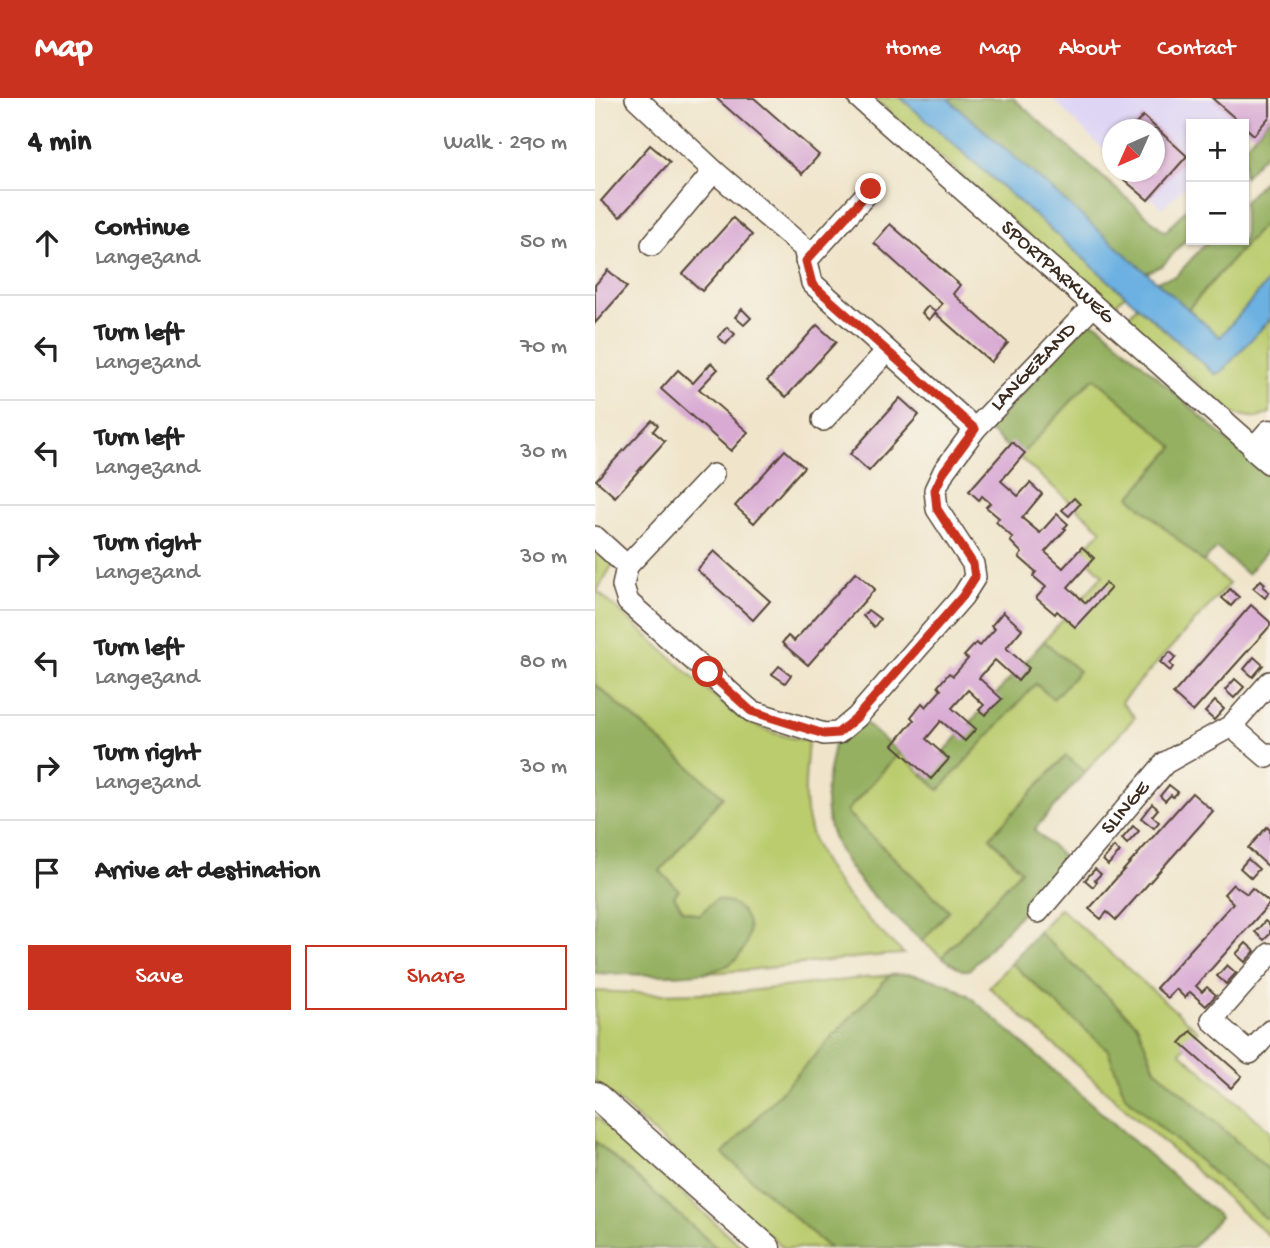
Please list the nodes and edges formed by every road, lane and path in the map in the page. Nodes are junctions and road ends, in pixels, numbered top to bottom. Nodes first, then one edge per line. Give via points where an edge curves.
1 (636, 98) edge
2 (859, 98) edge
3 (714, 171) junction
4 (871, 189) dead end
5 (652, 245) dead end
6 (806, 261) junction
7 (1093, 306) junction
8 (887, 351) junction
9 (823, 420) dead end
10 (975, 429) junction
11 (1265, 448) edge
12 (713, 475) dead end
13 (595, 537) edge
14 (628, 566) junction
15 (1270, 682) edge
16 (1231, 726) junction
17 (1270, 754) edge
18 (1038, 912) dead end
19 (1270, 954) edge
20 (1270, 1031) edge
21 (595, 1096) edge
22 (767, 1248) edge

1 - 3 street, LANGEZAND
2 - 7 street, SPORTPARKWEG
3 - 5 street
3 - 6 street, LANGEZAND via 804,248
4 - 6 street
6 - 8 street, LANGEZAND via 812,284
7 - 10 street, LANGEZAND
7 - 11 street, SPORTPARKWEG
8 - 9 street
8 - 10 street, LANGEZAND
10 - 14 street, LANGEZAND via 935,490 937,509 973,564 975,577 866,707 838,733 824,734 751,711 628,602 623,586
12 - 14 street
13 - 14 street
15 - 16 street, SLINGE
16 - 17 street via 1267,757
16 - 18 street, SLINGE via 1165,764
19 - 20 street via 1212,1020 1250,1053
21 - 22 street

